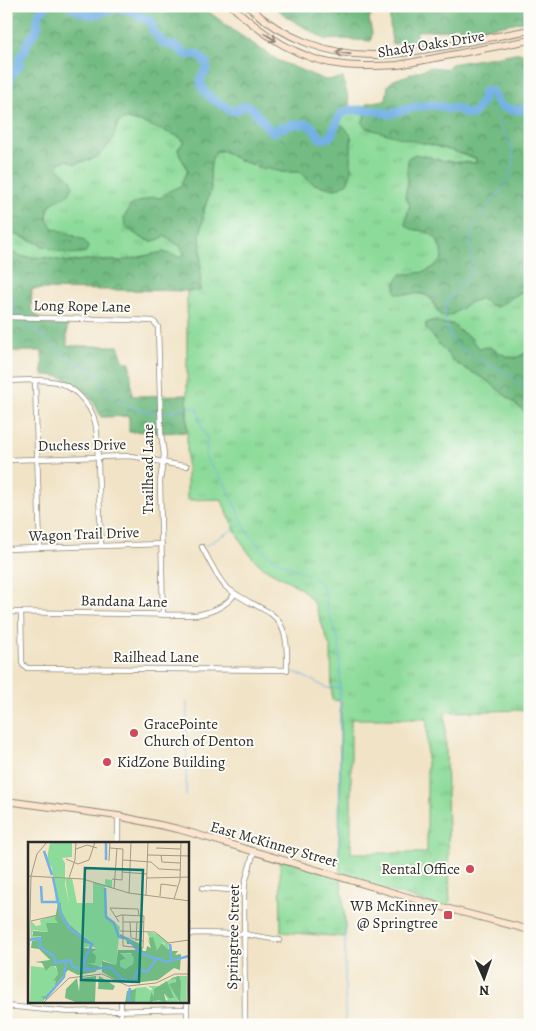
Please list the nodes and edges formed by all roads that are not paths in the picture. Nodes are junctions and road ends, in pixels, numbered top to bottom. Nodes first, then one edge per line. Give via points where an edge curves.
1 (232, 6) edge
2 (248, 6) edge
3 (530, 30) edge
4 (530, 40) edge
5 (6, 317) edge
6 (156, 324) joint
7 (35, 380) junction
8 (6, 381) edge
9 (98, 457) junction
10 (36, 459) junction
11 (6, 460) edge
12 (163, 463) junction
13 (187, 466) dead end
14 (162, 544) junction
15 (101, 546) junction
16 (202, 547) dead end
17 (40, 548) junction
18 (6, 549) edge
19 (235, 594) junction
20 (6, 612) edge
21 (21, 612) junction
22 (164, 615) junction
23 (6, 752) edge
24 (6, 801) edge
25 (118, 816) junction
26 (118, 842) edge
27 (254, 851) junction
28 (203, 888) dead end
29 (244, 891) junction
30 (530, 930) edge
31 (244, 934) junction
32 (189, 936) edge
33 (280, 940) dead end
34 (121, 1004) edge
35 (187, 1004) edge
36 (6, 1006) edge
37 (121, 1010) junction
38 (187, 1010) junction
39 (121, 1025) edge
40 (187, 1025) edge
41 (245, 1025) edge

1 -> 4 street, Shady Oaks Drive via 247,21 285,46 343,65 398,65
3 -> 2 street, Shady Oaks Drive via 425,50 360,55 330,51 304,42 275,28
5 - 6 street, Long Rope Lane via 137,320
6 - 12 street, Trailhead Lane
7 - 8 street
7 - 9 street via 60,382 83,398 96,421
7 - 10 street
9 - 10 street, Duchess Drive
9 - 12 street, Duchess Drive via 131,456
9 - 15 street
10 - 11 street, Duchess Drive
10 - 17 street
12 - 13 street, Duchess Drive
12 - 14 street, Trailhead Lane via 160,481
14 - 15 street, Wagon Trail Drive
14 - 22 street, Trailhead Lane
15 - 17 street, Wagon Trail Drive
16 - 19 street via 222,582
17 - 18 street, Wagon Trail Drive
19 - 21 street, Railhead Lane via 270,613 281,625 287,646 287,670 25,667
19 - 22 street, Bandana Lane via 222,606 207,612
20 - 21 street, Bandana Lane
21 - 22 street, Bandana Lane
23 - 24 street
24 - 25 street, East McKinney Street
25 - 26 street
25 - 27 street, East McKinney Street
27 - 29 street, Springtree Street
27 - 30 street, East McKinney Street
28 - 29 street
29 - 31 street, Springtree Street
31 - 32 street
31 - 33 street
31 - 41 street, Springtree Street
34 - 37 street
35 - 38 street
36 - 37 street via 64,1012
37 - 38 street
37 - 39 street
38 - 40 street

